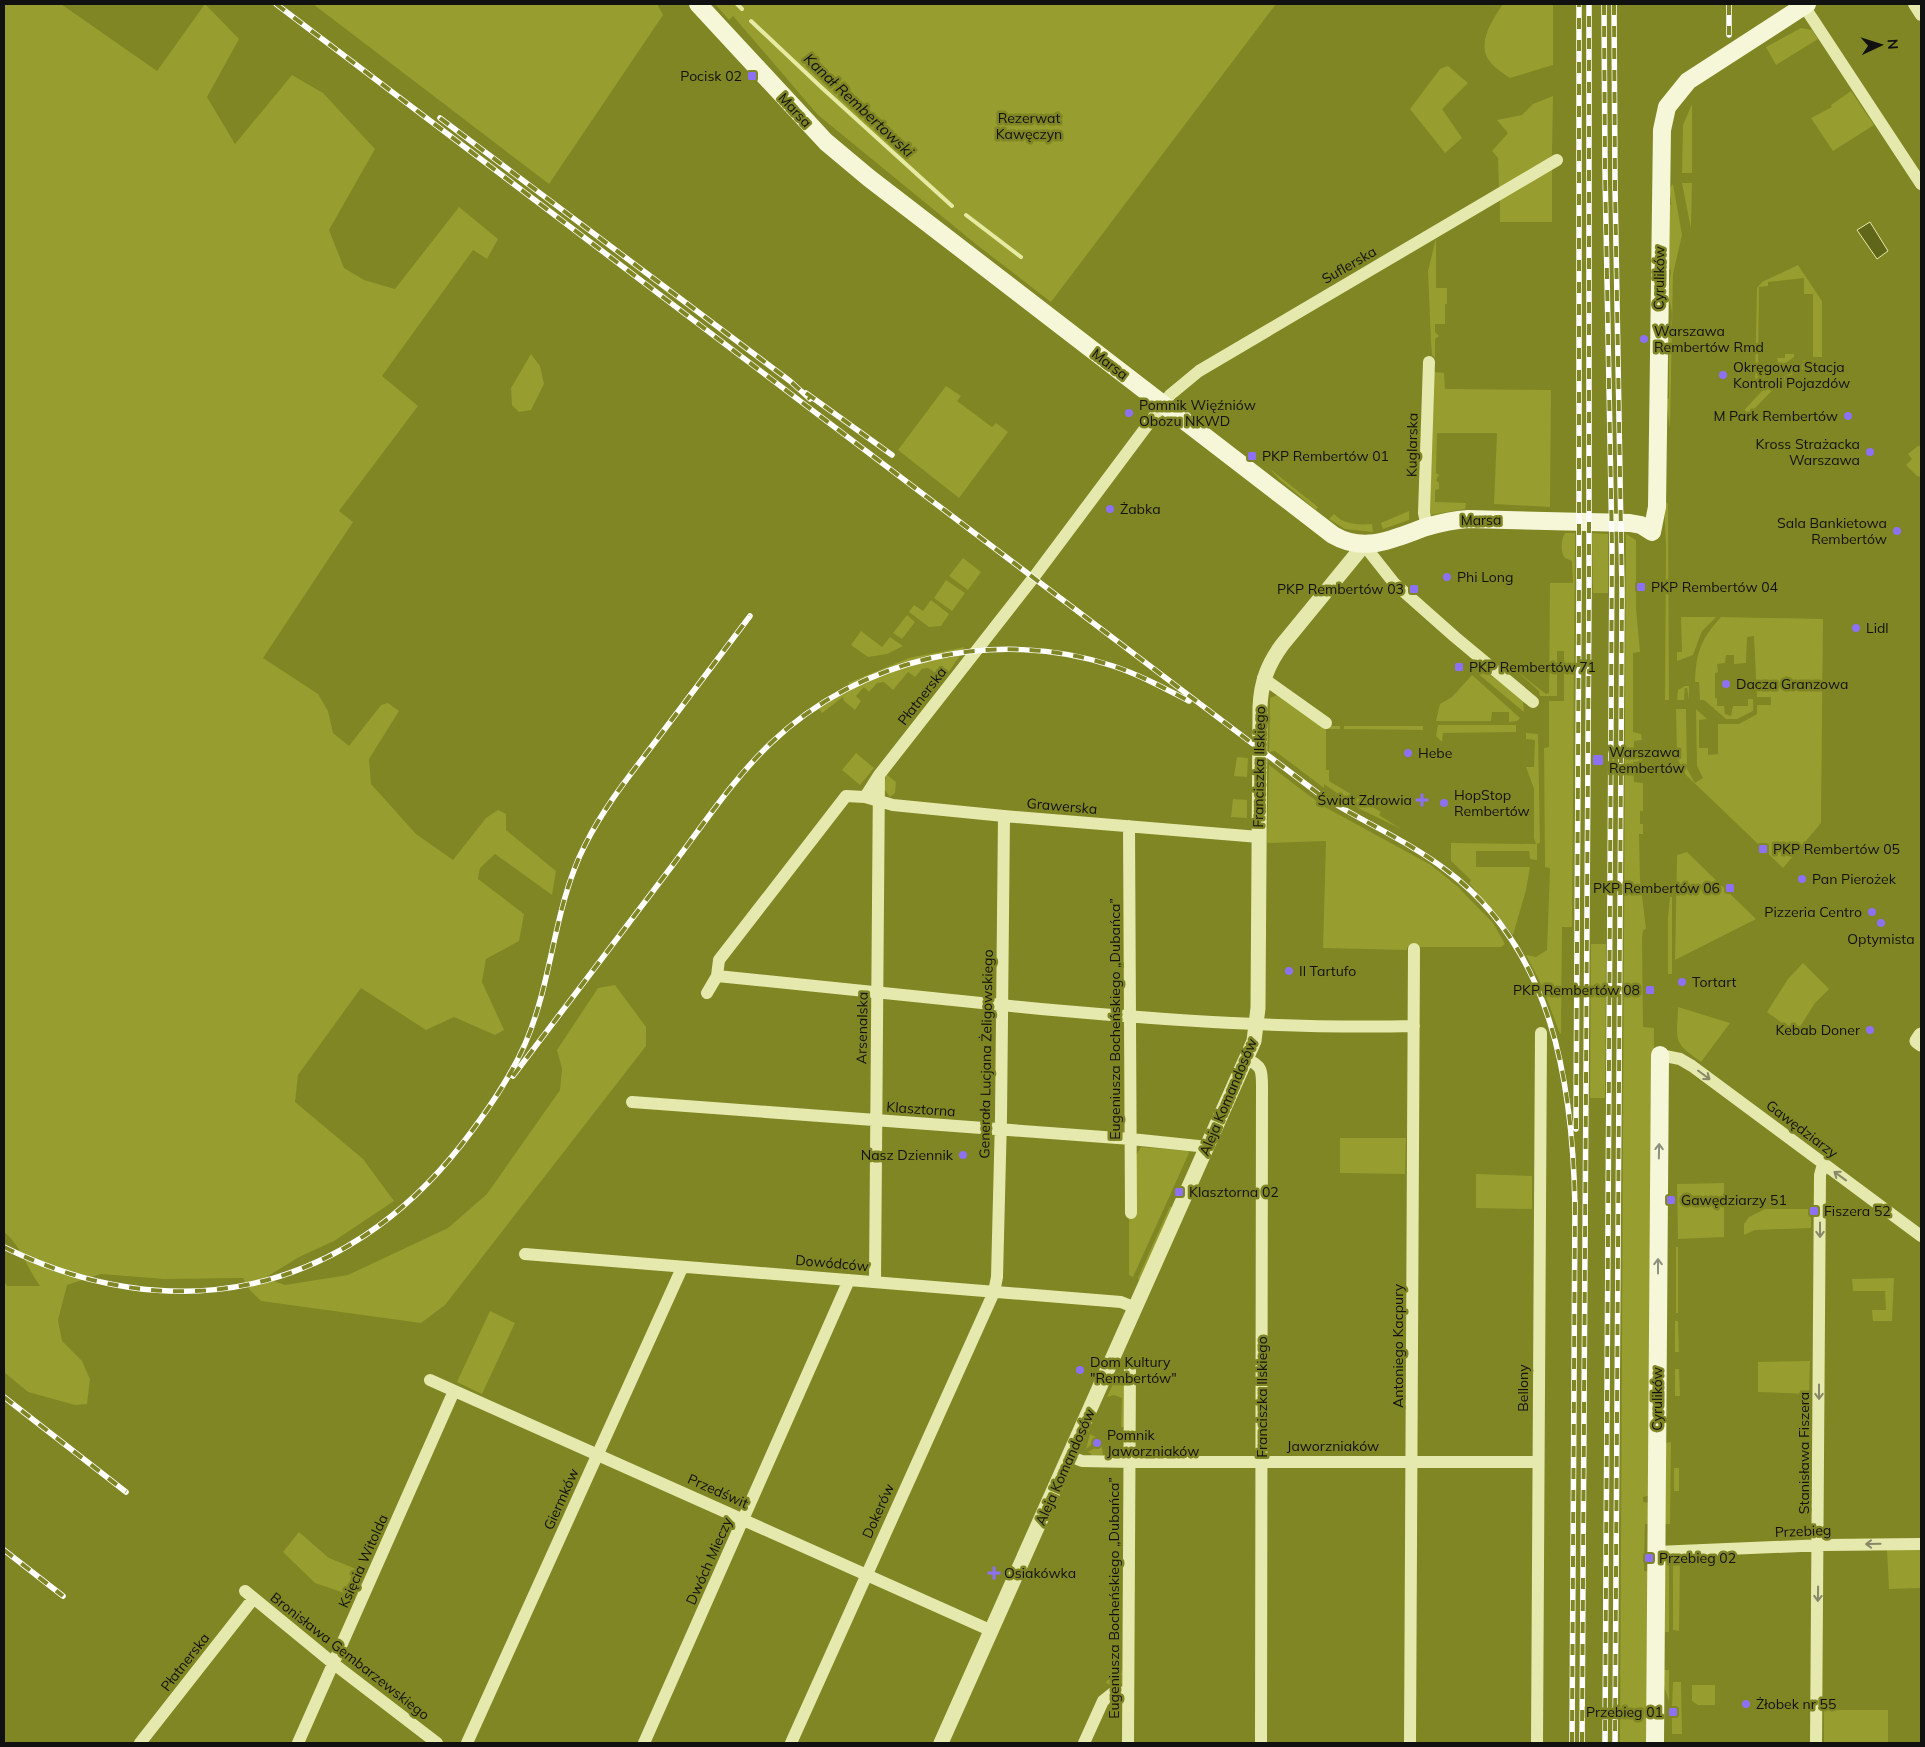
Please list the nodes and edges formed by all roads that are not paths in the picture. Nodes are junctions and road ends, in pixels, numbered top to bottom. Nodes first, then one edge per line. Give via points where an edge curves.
1 (698, 4) edge
2 (1914, 4) edge
3 (1806, 5) edge
4 (1921, 15) edge
5 (1557, 160) dead end
6 (1921, 184) edge
7 (1429, 362) dead end
8 (1162, 404) junction
9 (1428, 527) junction
10 (1652, 532) joint
11 (1364, 545) junction
12 (1264, 678) junction
13 (1533, 702) dead end
14 (1326, 723) dead end
15 (879, 775) junction
16 (865, 798) junction
17 (880, 803) junction
18 (1004, 816) junction
19 (1130, 826) junction
20 (1258, 837) junction
21 (1414, 949) dead end
22 (717, 976) junction
23 (707, 993) dead end
24 (877, 994) junction
25 (1002, 1005) junction
26 (1131, 1017) junction
27 (1256, 1025) junction
28 (1414, 1026) junction
29 (1540, 1033) dead end
30 (1660, 1055) joint
31 (1247, 1060) junction
32 (632, 1102) dead end
33 (876, 1121) junction
34 (1001, 1130) junction
35 (1131, 1139) junction
36 (1208, 1147) junction
37 (1823, 1164) junction
38 (1131, 1213) dead end
39 (1921, 1236) edge
40 (525, 1254) dead end
41 (682, 1268) junction
42 (849, 1280) junction
43 (875, 1282) junction
44 (994, 1292) junction
45 (1136, 1308) junction
46 (1130, 1364) dead end
47 (430, 1380) dead end
48 (454, 1391) junction
49 (598, 1455) junction
50 (1070, 1456) junction
51 (1412, 1461) junction
52 (1130, 1462) junction
53 (1262, 1462) junction
54 (1537, 1462) junction
55 (744, 1519) junction
56 (1921, 1544) edge
57 (1818, 1545) junction
58 (1656, 1552) junction
59 (867, 1574) junction
60 (249, 1595) joint
61 (992, 1631) junction
62 (334, 1664) junction
63 (1128, 1692) junction
64 (140, 1743) edge
65 (298, 1743) edge
66 (437, 1743) edge
67 (467, 1743) edge
68 (644, 1743) edge
69 (792, 1743) edge
70 (941, 1743) edge
71 (1084, 1743) edge
72 (1128, 1743) edge
73 (1261, 1743) edge
74 (1410, 1743) edge
75 (1537, 1743) edge
76 (1655, 1743) edge
77 (1816, 1743) edge

1 - 8 main road, Marsa via 826,142 868,178
2 - 4 street
3 - 6 street
3 - 10 main road, Cyrulików via 1714,63 1680,88 1667,107 1662,130 1657,507
5 - 8 street, Suflerska via 1199,371
7 - 9 street, Kuglarska via 1424,513
8 - 11 main road, Marsa via 1334,535 1347,542
8 - 15 street, Płatnerska via 1038,571
9 - 10 main road, Marsa via 1454,520 1483,519 1630,523
9 - 11 main road, Marsa via 1389,541
11 - 12 street, Franciszka Ilskiego via 1282,645
11 - 13 street via 1394,583 1454,638
12 - 14 street
12 - 20 street, Franciszka Ilskiego via 1260,698
15 - 16 street, Płatnerska
15 - 17 street, Arsenalska
16 - 17 street, Grawerska
16 - 22 street via 844,798 719,960
17 - 18 street, Grawerska
17 - 24 street, Arsenalska
18 - 19 street, Grawerska
18 - 25 street, Generała Lucjana Żeligowskiego
19 - 20 street, Grawerska
19 - 26 street, Eugeniusza Bocheńskiego „Dubańca”
20 - 27 street, Franciszka Ilskiego
21 - 28 street, Antoniego Kacpury
22 - 23 street
22 - 24 street
24 - 25 street
24 - 33 street, Arsenalska
25 - 26 street
25 - 34 street, Generała Lucjana Żeligowskiego
26 - 27 street
26 - 35 street, Eugeniusza Bocheńskiego „Dubańca”
27 - 28 street
27 - 31 street, Aleja Komandosów
28 - 51 street, Antoniego Kacpury
29 - 54 street, Bellony
30 -> 37 street, Gawędziarzy via 1680,1059 1692,1066
58 -> 30 main road, Cyrulików
31 - 36 street, Aleja Komandosów
31 - 53 street, Franciszka Ilskiego via 1256,1063 1262,1072
32 - 33 street, Klasztorna
33 - 34 street, Klasztorna
33 - 43 street, Arsenalska
34 - 35 street, Klasztorna
34 - 44 street, Generała Lucjana Żeligowskiego
35 - 36 street, Klasztorna
35 - 38 street, Eugeniusza Bocheńskiego „Dubańca”
36 - 45 street, Aleja Komandosów
39 -> 37 street, Gawędziarzy
37 -> 57 street, Stanisława Fiszera via 1820,1176
40 - 41 street, Dowódców
41 - 42 street, Dowódców
41 - 49 street, Giermków
42 - 43 street, Dowódców
42 - 55 street, Dwóch Mieczy
43 - 44 street, Dowódców
44 - 45 street, Dowódców via 1121,1302
44 - 59 street, Dokerów
45 - 50 street, Aleja Komandosów
46 - 52 street, Eugeniusza Bocheńskiego „Dubańca”
47 - 48 street, Przedświt
48 - 49 street, Przedświt
48 - 62 street, Księcia Witolda
49 - 55 street, Przedświt
49 - 67 street, Giermków
50 - 52 street, Jaworzniaków via 1082,1461
50 - 61 street, Aleja Komandosów
51 - 53 street, Jaworzniaków
51 - 54 street, Jaworzniaków
51 - 74 street, Antoniego Kacpury
52 - 53 street, Jaworzniaków
52 - 63 street, Eugeniusza Bocheńskiego „Dubańca”
53 - 73 street, Franciszka Ilskiego
54 - 75 street, Bellony
55 - 59 street, Przedświt
55 - 68 street, Dwóch Mieczy
56 -> 57 street, Przebieg
57 - 58 street, Przebieg
57 -> 77 street, Stanisława Fiszera
58 - 76 main road, Cyrulików
59 - 61 street, Przedświt
59 - 69 street, Dokerów
60 - 62 street, Bronisława Gembarzewskiego
60 - 64 street, Płatnerska
61 - 70 street, Aleja Komandosów
62 - 65 street, Księcia Witolda
62 - 66 street, Bronisława Gembarzewskiego
63 - 71 street via 1113,1694 1103,1701
63 - 72 street, Eugeniusza Bocheńskiego „Dubańca”

